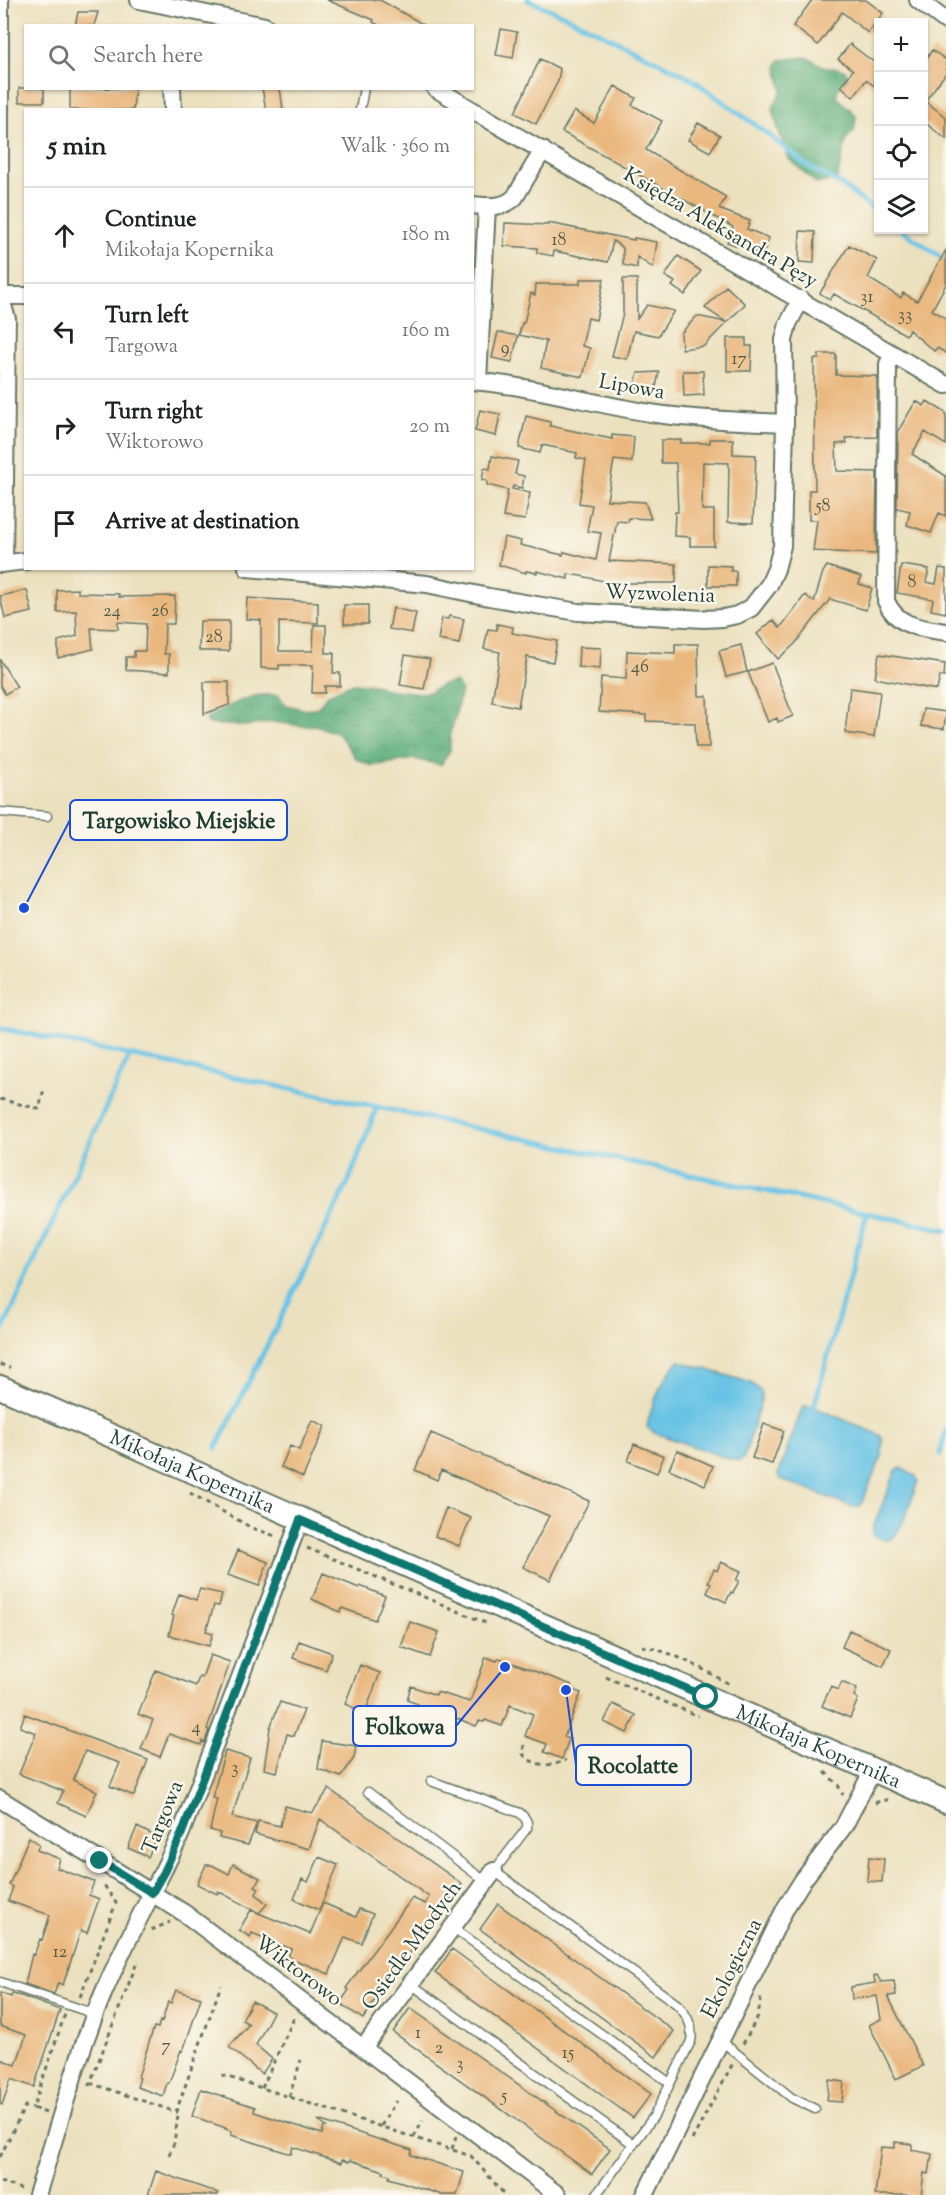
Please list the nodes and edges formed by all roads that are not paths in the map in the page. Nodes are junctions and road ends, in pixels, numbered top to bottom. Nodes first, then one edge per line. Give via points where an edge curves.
1 (0, 0) edge
2 (139, 0) edge
3 (918, 0) edge
4 (946, 21) edge
5 (255, 24) edge
6 (172, 90) edge
7 (364, 90) edge
8 (438, 90) edge
9 (173, 108) edge
10 (360, 108) edge
11 (469, 108) edge
12 (474, 111) edge
13 (543, 150) junction
14 (480, 206) edge
15 (0, 296) edge
16 (24, 296) edge
17 (801, 299) junction
18 (893, 354) junction
19 (475, 381) edge
20 (946, 385) edge
21 (785, 423) junction
22 (24, 561) edge
23 (2, 564) edge
24 (270, 570) edge
25 (946, 632) edge
26 (0, 812) edge
27 (47, 816) dead end
28 (0, 1387) edge
29 (300, 1520) junction
30 (873, 1770) junction
31 (431, 1781) dead end
32 (368, 1792) dead end
33 (0, 1799) edge
34 (946, 1802) edge
35 (490, 1876) junction
36 (152, 1893) junction
37 (453, 1927) junction
38 (0, 1982) edge
39 (411, 1984) junction
40 (95, 2014) junction
41 (720, 2039) junction
42 (364, 2047) junction
43 (670, 2083) junction
44 (815, 2109) dead end
45 (633, 2144) junction
46 (29, 2192) edge
47 (558, 2195) edge
48 (596, 2195) edge
49 (645, 2195) edge

1 - 15 street
2 - 5 street
3 - 4 street
6 - 9 street
7 - 10 lane
8 - 11 street, Księdza Aleksandra Pęzy
12 - 13 street, Księdza Aleksandra Pęzy
13 - 14 street via 509,203
13 - 17 street, Księdza Aleksandra Pęzy
14 - 19 street
15 - 16 street
15 - 23 street via 7,319
17 - 18 street, Księdza Aleksandra Pęzy
17 - 21 street, Wyzwolenia via 784,340
18 - 20 street, Księdza Aleksandra Pęzy
18 - 25 street via 888,364 886,601 901,621
19 - 21 street, Lipowa via 659,414
21 - 24 street, Wyzwolenia via 782,546 770,585 752,608 737,615 704,620 578,612 427,584
22 - 23 street
26 - 27 lane
28 - 29 main road, Mikołaja Kopernika
29 - 30 main road, Mikołaja Kopernika
29 - 36 street, Targowa via 182,1833
30 - 34 main road, Mikołaja Kopernika
30 - 41 street, Ekologiczna via 844,1826 786,1907
31 - 35 lane via 525,1817 527,1828
32 - 35 lane
33 - 36 street, Wiktorowo
35 - 37 street, Osiedle Młodych
35 - 43 lane via 685,2012 693,2033
36 - 40 street, Targowa
36 - 42 street, Wiktorowo
37 - 39 street, Osiedle Młodych
37 - 43 lane
38 - 40 lane
39 - 42 street, Osiedle Młodych
39 - 45 lane
40 - 46 street, Targowa
41 - 44 lane via 792,2098
41 - 49 street, Ekologiczna
42 - 47 street, Wiktorowo
43 - 45 lane via 654,2116
45 - 48 lane

